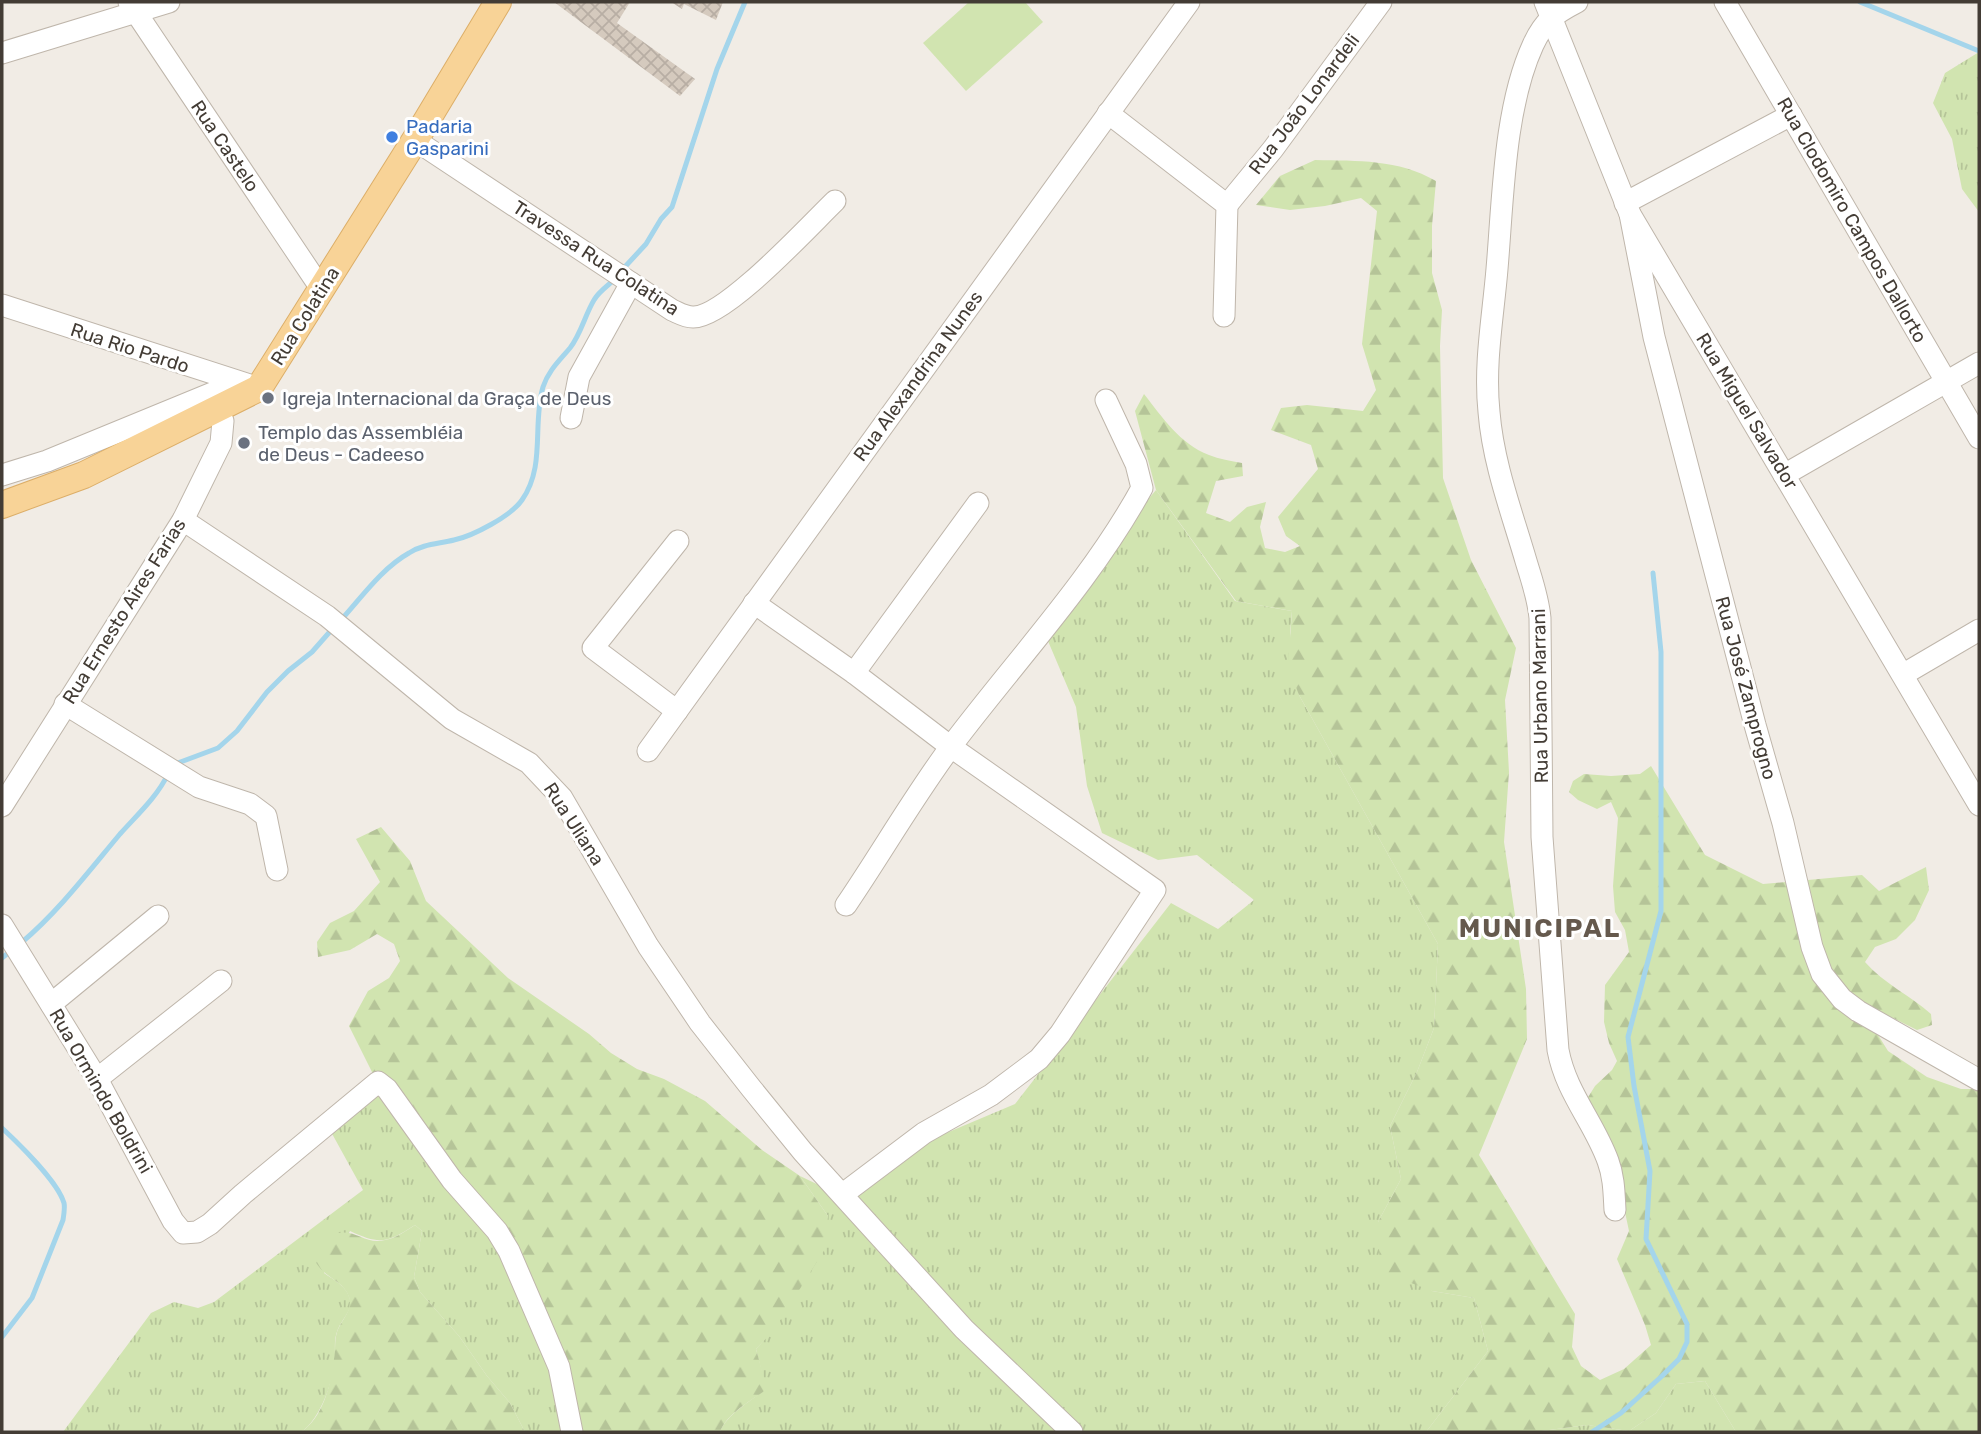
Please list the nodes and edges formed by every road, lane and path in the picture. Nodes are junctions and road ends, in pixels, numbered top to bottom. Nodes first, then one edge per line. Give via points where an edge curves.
1 (169, 2) edge
2 (498, 2) edge
3 (1189, 2) edge
4 (1381, 2) edge
5 (1577, 2) edge
6 (1725, 2) edge
7 (133, 7) edge
8 (1548, 9) edge
9 (2, 53) edge
10 (1108, 113) junction
11 (1791, 115) junction
12 (415, 139) junction
13 (835, 201) dead end
14 (1227, 205) junction
15 (1628, 209) junction
16 (622, 277) junction
17 (322, 290) junction
18 (2, 305) edge
19 (1224, 316) dead end
20 (1979, 363) edge
21 (1947, 382) junction
22 (248, 386) junction
23 (1106, 400) dead end
24 (218, 409) junction
25 (571, 418) dead end
26 (1979, 438) edge
27 (2, 475) edge
28 (1784, 475) junction
29 (978, 503) dead end
30 (2, 505) edge
31 (183, 520) junction
32 (678, 541) dead end
33 (754, 603) junction
34 (1979, 630) edge
35 (854, 673) junction
36 (1904, 674) junction
37 (65, 704) junction
38 (677, 711) junction
39 (951, 747) junction
40 (648, 751) dead end
41 (1979, 805) edge
42 (2, 806) edge
43 (277, 870) dead end
44 (846, 905) dead end
45 (158, 916) dead end
46 (10, 938) edge
47 (221, 982) dead end
48 (51, 1004) junction
49 (97, 1079) junction
50 (1979, 1080) edge
51 (843, 1194) junction
52 (1615, 1210) dead end
53 (572, 1432) edge
54 (1072, 1432) edge

1 - 7 street
2 - 12 main road, Rua Colatina
3 - 10 street, Rua Alexandrina Nunes
4 - 14 street, Rua João Lonardeli
5 - 8 street
6 - 11 street, Rua Clodomiro Campos Dallorto
7 - 9 street
7 - 17 street, Rua Castelo
8 - 15 street, Rua Miguel Salvador
8 - 52 street, Rua Urbano Marrani via 1517,94 1507,156 1489,348 1489,413 1497,461 1535,586 1540,618 1542,837 1558,1050 1572,1093 1607,1158
10 - 14 street
10 - 33 street, Rua Alexandrina Nunes
11 - 15 street
11 - 21 street, Rua Clodomiro Campos Dallorto
12 - 16 street, Travessa Rua Colatina
12 - 17 main road, Rua Colatina
13 - 16 street, Travessa Rua Colatina via 730,301 702,316 682,315
14 - 19 street
15 - 28 street, Rua Miguel Salvador
15 - 50 street, Rua José Zamprogno via 1657,350 1822,974 1858,1011
16 - 25 street via 579,377
17 - 22 main road, Rua Colatina
18 - 22 street, Rua Rio Pardo
20 - 21 street
21 - 26 street, Rua Clodomiro Campos Dallorto
21 - 28 street
22 - 24 main road
22 - 27 street
23 - 39 street via 1142,488 1065,603
24 - 30 main road via 84,475
24 - 31 street, Rua Ernesto Aires Farias via 223,421 221,443
28 - 36 street, Rua Miguel Salvador
29 - 35 street
31 - 37 street, Rua Ernesto Aires Farias
31 - 51 street, Rua Uliana via 335,622 452,719 529,763 547,780 700,1023 803,1152
32 - 38 street via 593,648
33 - 35 street
33 - 38 street, Rua Alexandrina Nunes
34 - 36 street
35 - 39 street
36 - 41 street, Rua Miguel Salvador
37 - 42 street, Rua Ernesto Aires Farias
37 - 43 street via 199,787 250,804 265,816
38 - 40 street, Rua Alexandrina Nunes
39 - 44 street
39 - 51 street via 1155,890 1039,1059 991,1095 924,1133
45 - 48 street
46 - 48 street, Rua Ormindo Boldrini
47 - 49 street
48 - 49 street, Rua Ormindo Boldrini
49 - 53 street, Rua Ormindo Boldrini via 177,1227 188,1234 210,1224 378,1082 395,1097 509,1251 559,1367
51 - 54 street, Rua Uliana via 964,1329

